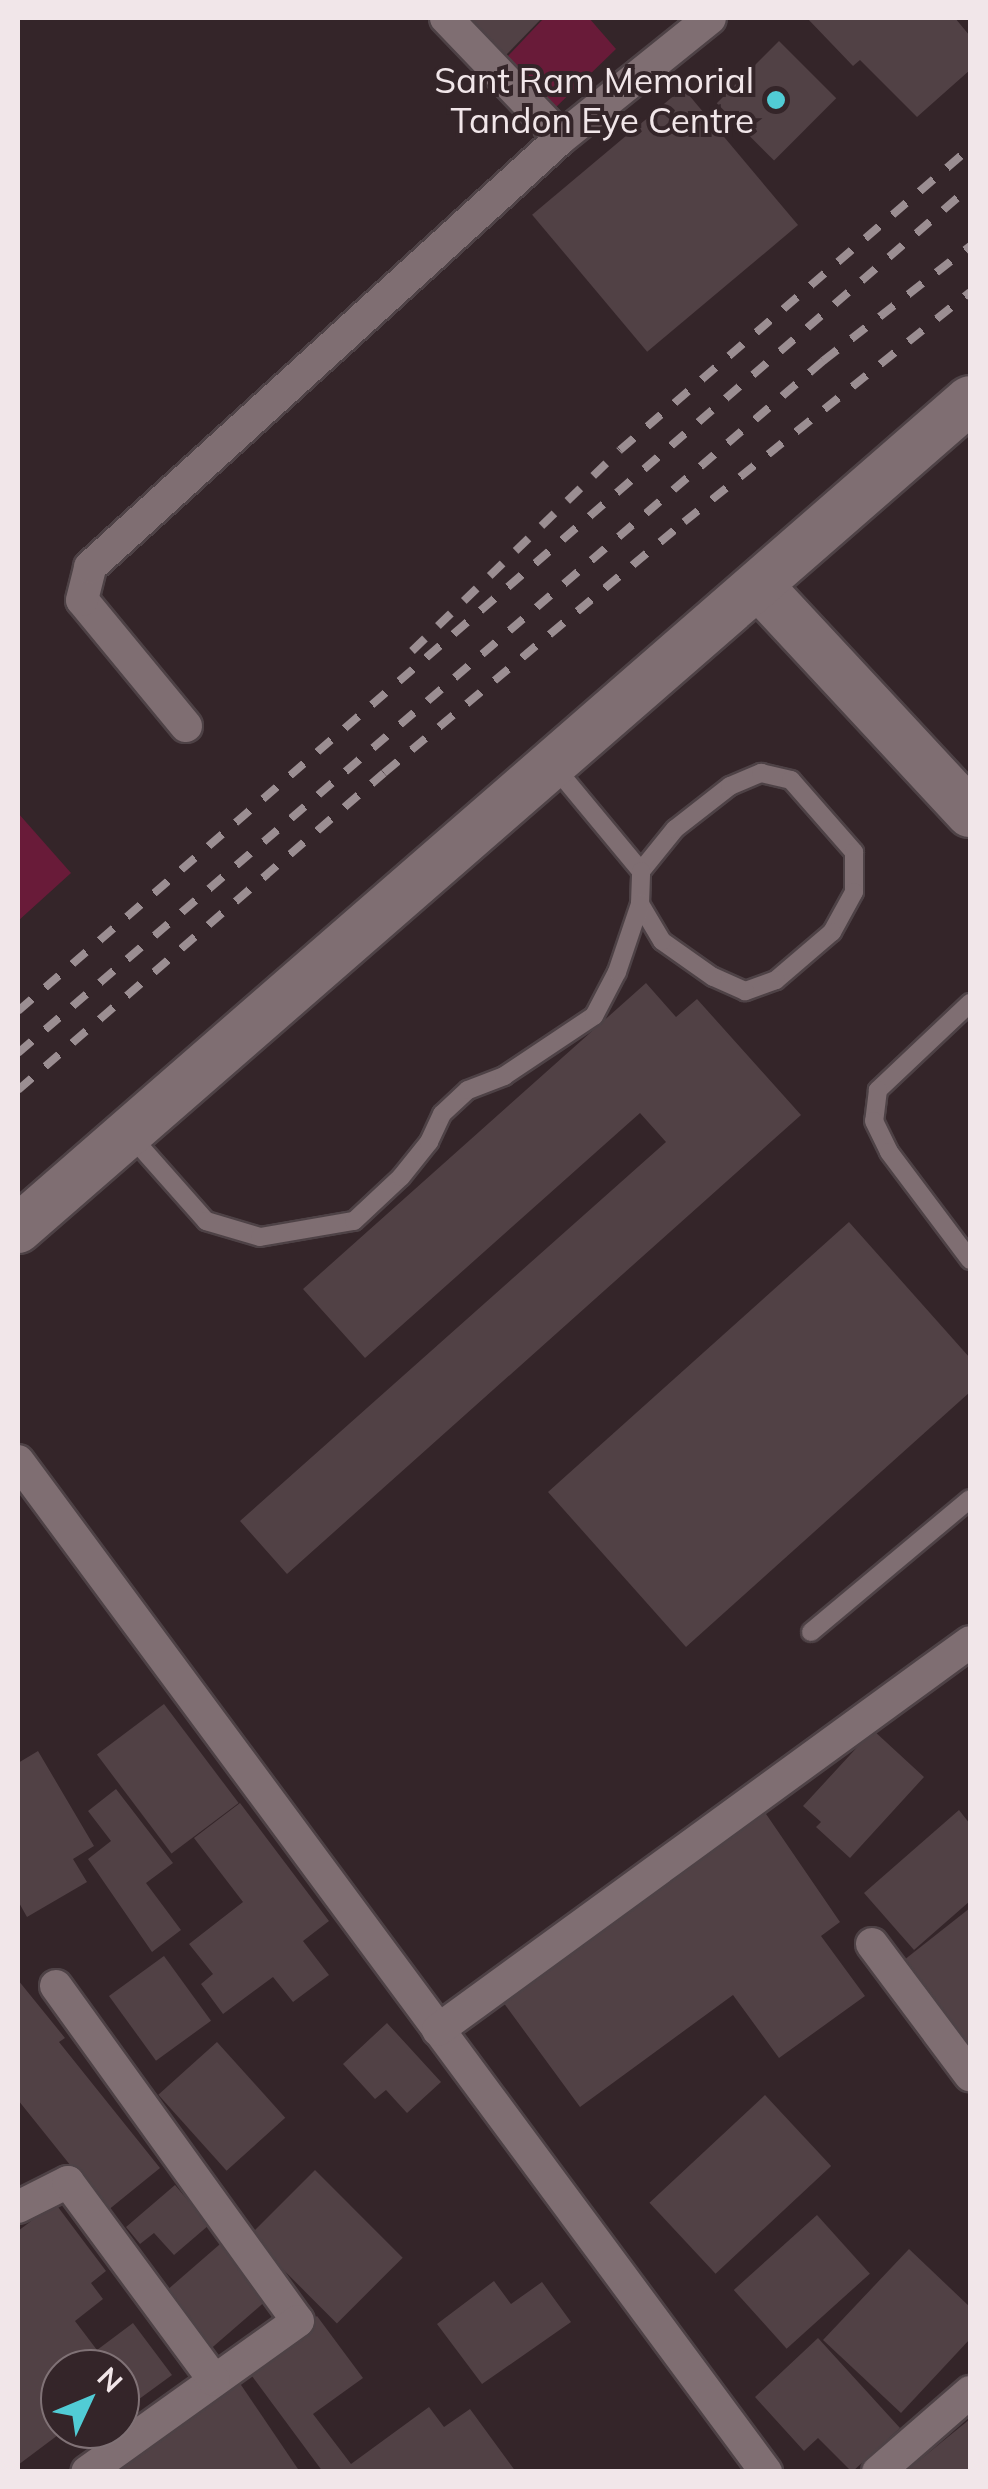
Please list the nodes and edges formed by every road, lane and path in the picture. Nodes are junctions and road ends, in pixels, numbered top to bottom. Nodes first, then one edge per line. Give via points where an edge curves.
1 (446, 18) edge
2 (710, 18) edge
3 (561, 138) junction
4 (970, 400) edge
5 (759, 586) junction
6 (186, 726) dead end
7 (553, 765) junction
8 (970, 813) edge
9 (642, 871) junction
10 (640, 904) junction
11 (970, 1002) edge
12 (128, 1133) junction
13 (18, 1229) edge
14 (970, 1260) edge
15 (18, 1461) edge
16 (970, 1499) edge
17 (810, 1632) dead end
18 (970, 1642) edge
19 (872, 1944) dead end
20 (56, 1986) dead end
21 (438, 2030) junction
22 (970, 2076) edge
23 (18, 2207) edge
24 (214, 2380) junction
25 (970, 2392) edge
26 (87, 2472) edge
27 (766, 2472) edge
28 (878, 2472) edge

1 - 3 street
2 - 3 street
3 - 6 street via 90,567 82,600
4 - 5 street
5 - 7 street
5 - 8 street
7 - 9 lane
7 - 12 street
9 - 10 lane
9 - 10 lane via 675,829 730,786 761,773 791,780 854,852 854,892 832,932 776,980 744,991 662,940
10 - 12 lane via 594,1016 504,1076 468,1090 442,1114 401,1178 354,1220 260,1237 206,1221
11 - 14 lane via 878,1090 874,1121
12 - 13 street
15 - 21 street
16 - 17 lane
18 - 21 street
19 - 22 street
20 - 24 street via 298,2321
21 - 27 street
23 - 24 street via 68,2182
24 - 26 street
25 - 28 street

